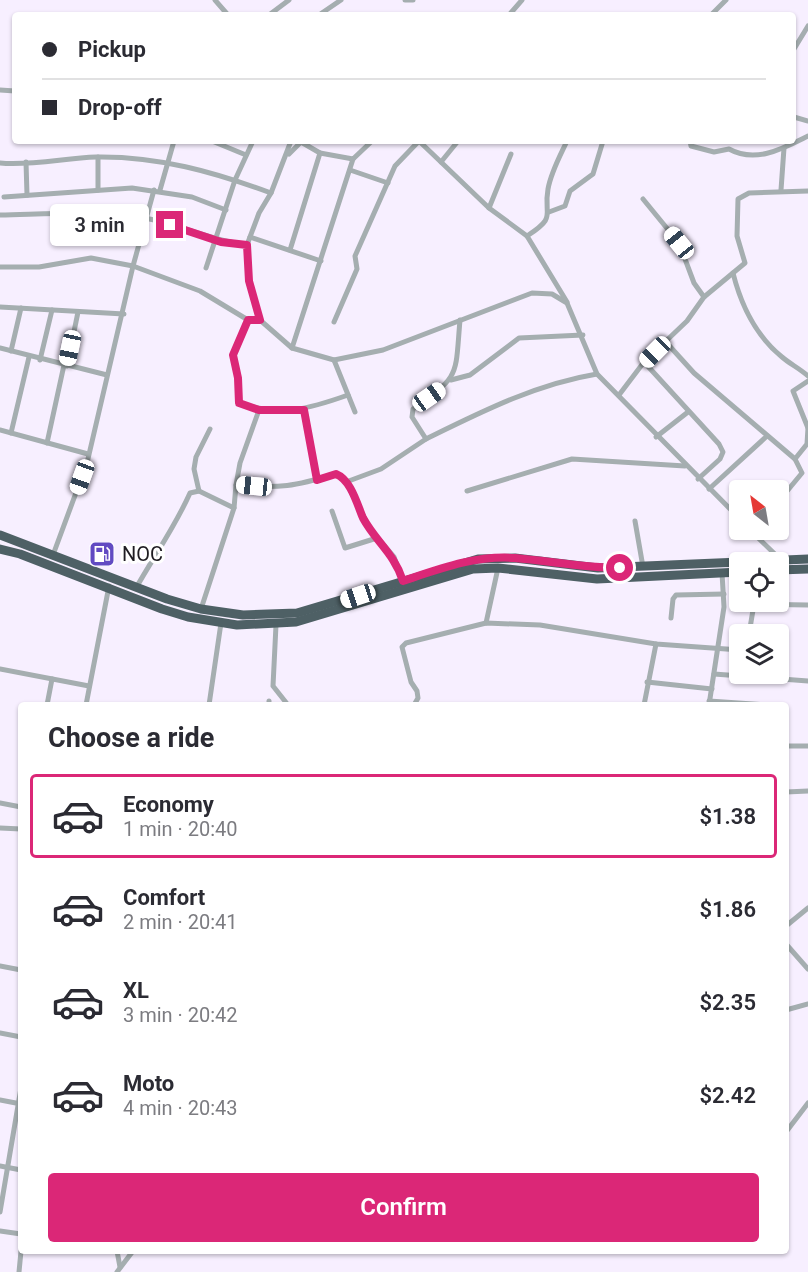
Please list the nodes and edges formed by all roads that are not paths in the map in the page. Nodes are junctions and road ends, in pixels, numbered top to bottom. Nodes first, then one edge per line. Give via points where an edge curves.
1 (215, 0) edge
2 (289, 0) edge
3 (341, 0) edge
4 (405, 0) edge
5 (413, 0) edge
6 (522, 0) edge
7 (726, 0) edge
8 (225, 12) edge
9 (272, 12) edge
10 (323, 12) edge
11 (512, 12) edge
12 (714, 12) edge
13 (808, 26) edge
14 (796, 46) edge
15 (173, 144) edge
16 (219, 144) edge
17 (252, 144) edge
18 (290, 144) edge
19 (298, 144) edge
20 (306, 144) edge
21 (369, 144) edge
22 (416, 144) edge
23 (422, 144) edge
24 (456, 144) edge
25 (566, 144) edge
26 (602, 144) edge
27 (691, 144) edge
28 (792, 144) edge
29 (784, 148) junction
30 (320, 153) junction
31 (511, 154) dead end
32 (287, 155) junction
33 (246, 156) junction
34 (98, 157) junction
35 (353, 159) junction
36 (26, 162) junction
37 (167, 162) junction
38 (441, 162) junction
39 (0, 163) edge
40 (350, 170) junction
41 (235, 180) junction
42 (388, 183) junction
43 (98, 190) junction
44 (157, 190) junction
45 (781, 190) junction
46 (808, 191) edge
47 (271, 193) junction
48 (27, 195) junction
49 (4, 197) dead end
50 (643, 199) dead end
51 (489, 208) junction
52 (226, 210) junction
53 (549, 212) junction
54 (0, 214) edge
55 (147, 218) junction
56 (527, 236) junction
57 (250, 237) junction
58 (215, 240) junction
59 (247, 245) junction
60 (290, 250) junction
61 (321, 261) junction
62 (133, 266) junction
63 (0, 267) edge
64 (206, 268) dead end
65 (733, 273) junction
66 (704, 297) junction
67 (567, 303) junction
68 (0, 307) edge
69 (21, 308) junction
70 (52, 310) junction
71 (78, 312) junction
72 (124, 314) junction
73 (248, 320) junction
74 (260, 320) junction
75 (460, 320) junction
76 (334, 322) dead end
77 (583, 335) junction
78 (665, 341) junction
79 (0, 348) edge
80 (292, 348) junction
81 (11, 351) junction
82 (29, 357) junction
83 (40, 360) junction
84 (334, 360) junction
85 (644, 362) junction
86 (65, 366) junction
87 (597, 374) junction
88 (107, 375) junction
89 (808, 376) edge
90 (450, 380) junction
91 (808, 381) edge
92 (348, 394) junction
93 (619, 395) junction
94 (259, 410) junction
95 (304, 410) junction
96 (355, 412) dead end
97 (687, 412) junction
98 (808, 428) edge
99 (210, 429) dead end
100 (0, 430) edge
101 (10, 433) junction
102 (656, 436) junction
103 (767, 436) junction
104 (426, 439) junction
105 (47, 443) junction
106 (88, 454) junction
107 (795, 459) junction
108 (685, 466) junction
109 (802, 473) junction
110 (698, 479) junction
111 (808, 479) edge
112 (317, 480) junction
113 (346, 482) junction
114 (236, 485) junction
115 (709, 489) junction
116 (789, 489) edge
117 (199, 491) junction
118 (467, 491) dead end
119 (234, 508) junction
120 (729, 508) edge
121 (332, 512) dead end
122 (635, 521) dead end
123 (0, 535) edge
124 (377, 538) junction
125 (760, 540) edge
126 (0, 549) edge
127 (770, 552) edge
128 (53, 555) junction
129 (808, 559) edge
130 (729, 563) edge
131 (789, 563) edge
132 (789, 566) edge
133 (643, 567) junction
134 (498, 568) junction
135 (808, 569) edge
136 (722, 573) junction
137 (729, 573) edge
138 (110, 576) junction
139 (403, 581) junction
140 (108, 588) junction
141 (136, 588) junction
142 (724, 594) junction
143 (789, 605) edge
144 (808, 606) edge
145 (336, 608) junction
146 (201, 609) junction
147 (671, 618) dead end
148 (221, 623) junction
149 (486, 623) junction
150 (276, 625) junction
151 (656, 644) junction
152 (716, 649) junction
153 (729, 650) edge
154 (0, 669) edge
155 (714, 674) junction
156 (729, 675) edge
157 (52, 679) junction
158 (789, 679) edge
159 (808, 681) edge
160 (647, 682) junction
161 (89, 686) junction
162 (712, 689) junction
163 (48, 702) edge
164 (86, 702) edge
165 (209, 702) edge
166 (286, 702) edge
167 (416, 702) edge
168 (644, 702) edge
169 (709, 702) edge
170 (789, 746) edge
171 (808, 746) edge
172 (808, 791) edge
173 (789, 792) edge
174 (0, 803) edge
175 (18, 806) edge
176 (0, 828) edge
177 (18, 829) edge
178 (808, 908) edge
179 (789, 924) edge
180 (789, 947) edge
181 (0, 966) edge
182 (18, 969) edge
183 (808, 969) edge
184 (808, 1004) edge
185 (789, 1009) edge
186 (0, 1033) edge
187 (18, 1036) edge
188 (0, 1100) edge
189 (18, 1103) edge
190 (808, 1103) edge
191 (18, 1114) edge
192 (789, 1128) edge
193 (0, 1166) edge
194 (8, 1168) junction
195 (18, 1170) edge
196 (0, 1212) edge
197 (0, 1231) edge
198 (18, 1234) edge
199 (21, 1254) edge
200 (117, 1254) edge
201 (131, 1254) edge
202 (119, 1270) edge
203 (19, 1272) edge

1 - 8 street
2 - 9 street
3 - 10 street
4 - 5 street
6 - 11 street
7 - 12 street
13 - 14 street
15 - 37 street
16 - 33 street
17 - 33 street
18 - 32 street
19 - 32 street
20 - 30 street
21 - 35 street
22 - 42 street via 395,166
23 - 38 street
24 - 38 street
25 - 53 street via 548,191
26 - 53 street via 593,174 570,191 565,206
27 - 29 street via 714,152 729,149 736,153 770,154
28 - 29 street
29 - 45 street
30 - 35 street
30 - 60 street
31 - 51 street
32 - 47 street
33 - 41 street
34 - 36 street
34 - 37 street
34 - 43 street
35 - 40 street
36 - 39 street
36 - 48 street
37 - 41 street
37 - 44 street
38 - 51 street
40 - 42 street
40 - 61 street
41 - 47 street
41 - 52 street
42 - 76 street via 355,256 357,269
43 - 44 street
43 - 48 street
44 - 52 street via 192,197
44 - 55 street
45 - 46 street
45 - 65 street via 748,193 738,199 737,236 745,263
47 - 57 street via 258,213
48 - 49 street
50 - 66 street via 679,243 694,283
51 - 56 street
52 - 58 street
53 - 56 street via 541,226
54 - 55 street via 112,213
55 - 58 street
55 - 62 street
56 - 67 street
57 - 59 street
57 - 60 street
58 - 59 street
58 - 64 street
59 - 74 street via 249,281
60 - 61 street
61 - 80 street
62 - 63 street via 91,258 39,267
62 - 72 street
62 - 73 street via 201,291
65 - 66 street
65 - 89 street via 746,312 765,341
66 - 78 street via 687,321
67 - 75 street via 552,294 532,293
67 - 77 street
68 - 69 street
69 - 70 street
69 - 81 street
70 - 71 street
70 - 83 street
71 - 72 street
71 - 86 street
72 - 88 street
73 - 74 street
73 - 94 street via 233,355 237,397 239,403
74 - 80 street
75 - 84 street via 383,350
75 - 90 street via 455,372
77 - 87 street
77 - 90 street via 519,338 470,375
78 - 85 street
78 - 103 street via 694,374
79 - 81 street
80 - 84 street
81 - 82 street
82 - 83 street
82 - 101 street
83 - 86 street
84 - 92 street
85 - 93 street
85 - 97 street
86 - 88 street
86 - 105 street
87 - 93 street
87 - 104 street via 561,380 487,409
88 - 106 street
90 - 104 street via 413,409 412,417
91 - 98 street via 793,391
92 - 95 street
92 - 96 street
93 - 102 street
94 - 95 street
94 - 114 street
95 - 112 street
97 - 102 street
97 - 110 street via 705,427 723,452
98 - 107 street via 807,444
99 - 117 street via 194,469
100 - 101 street
101 - 105 street
102 - 108 street
103 - 107 street
103 - 115 street
104 - 113 street via 381,469
105 - 106 street
106 - 128 street
107 - 109 street
108 - 110 street
108 - 118 street via 572,459
109 - 111 street
109 - 116 street
110 - 115 street
112 - 113 street via 336,474
112 - 114 street via 271,488
113 - 124 street
114 - 119 street
115 - 120 street
117 - 119 street
117 - 141 street via 190,493
119 - 146 street
121 - 124 street via 345,548
122 - 133 street
123 - 128 highway
124 - 139 street via 394,557
125 - 127 street
126 - 140 highway
128 - 138 highway
129 - 131 highway
130 - 133 highway
132 - 135 highway
133 - 139 highway via 598,568 514,558 478,559
134 - 136 highway via 597,579
134 - 145 highway via 446,575
134 - 149 street
136 - 137 highway
136 - 142 street
138 - 140 street
138 - 141 highway
139 - 145 highway
140 - 148 highway via 162,609
140 - 161 street
141 - 146 highway
142 - 147 street via 676,595
142 - 152 street
143 - 144 street
145 - 146 highway via 280,615
145 - 150 highway
148 - 150 highway
148 - 165 street
149 - 151 street via 540,625
149 - 167 street via 402,647 417,691
150 - 166 street via 273,686
151 - 152 street
151 - 160 street
152 - 153 street
152 - 155 street
154 - 157 street
155 - 156 street
155 - 162 street
157 - 161 street
157 - 163 street
158 - 159 street
160 - 162 street
160 - 168 street
161 - 164 street
162 - 169 street
170 - 171 street
172 - 173 street
174 - 175 street
176 - 177 street
178 - 179 street
180 - 183 street
181 - 182 street
184 - 185 street
186 - 187 street
188 - 189 street
190 - 192 street
191 - 194 street
193 - 194 street
194 - 195 street
194 - 196 street
197 - 198 street
199 - 203 street
200 - 202 street
201 - 202 street

